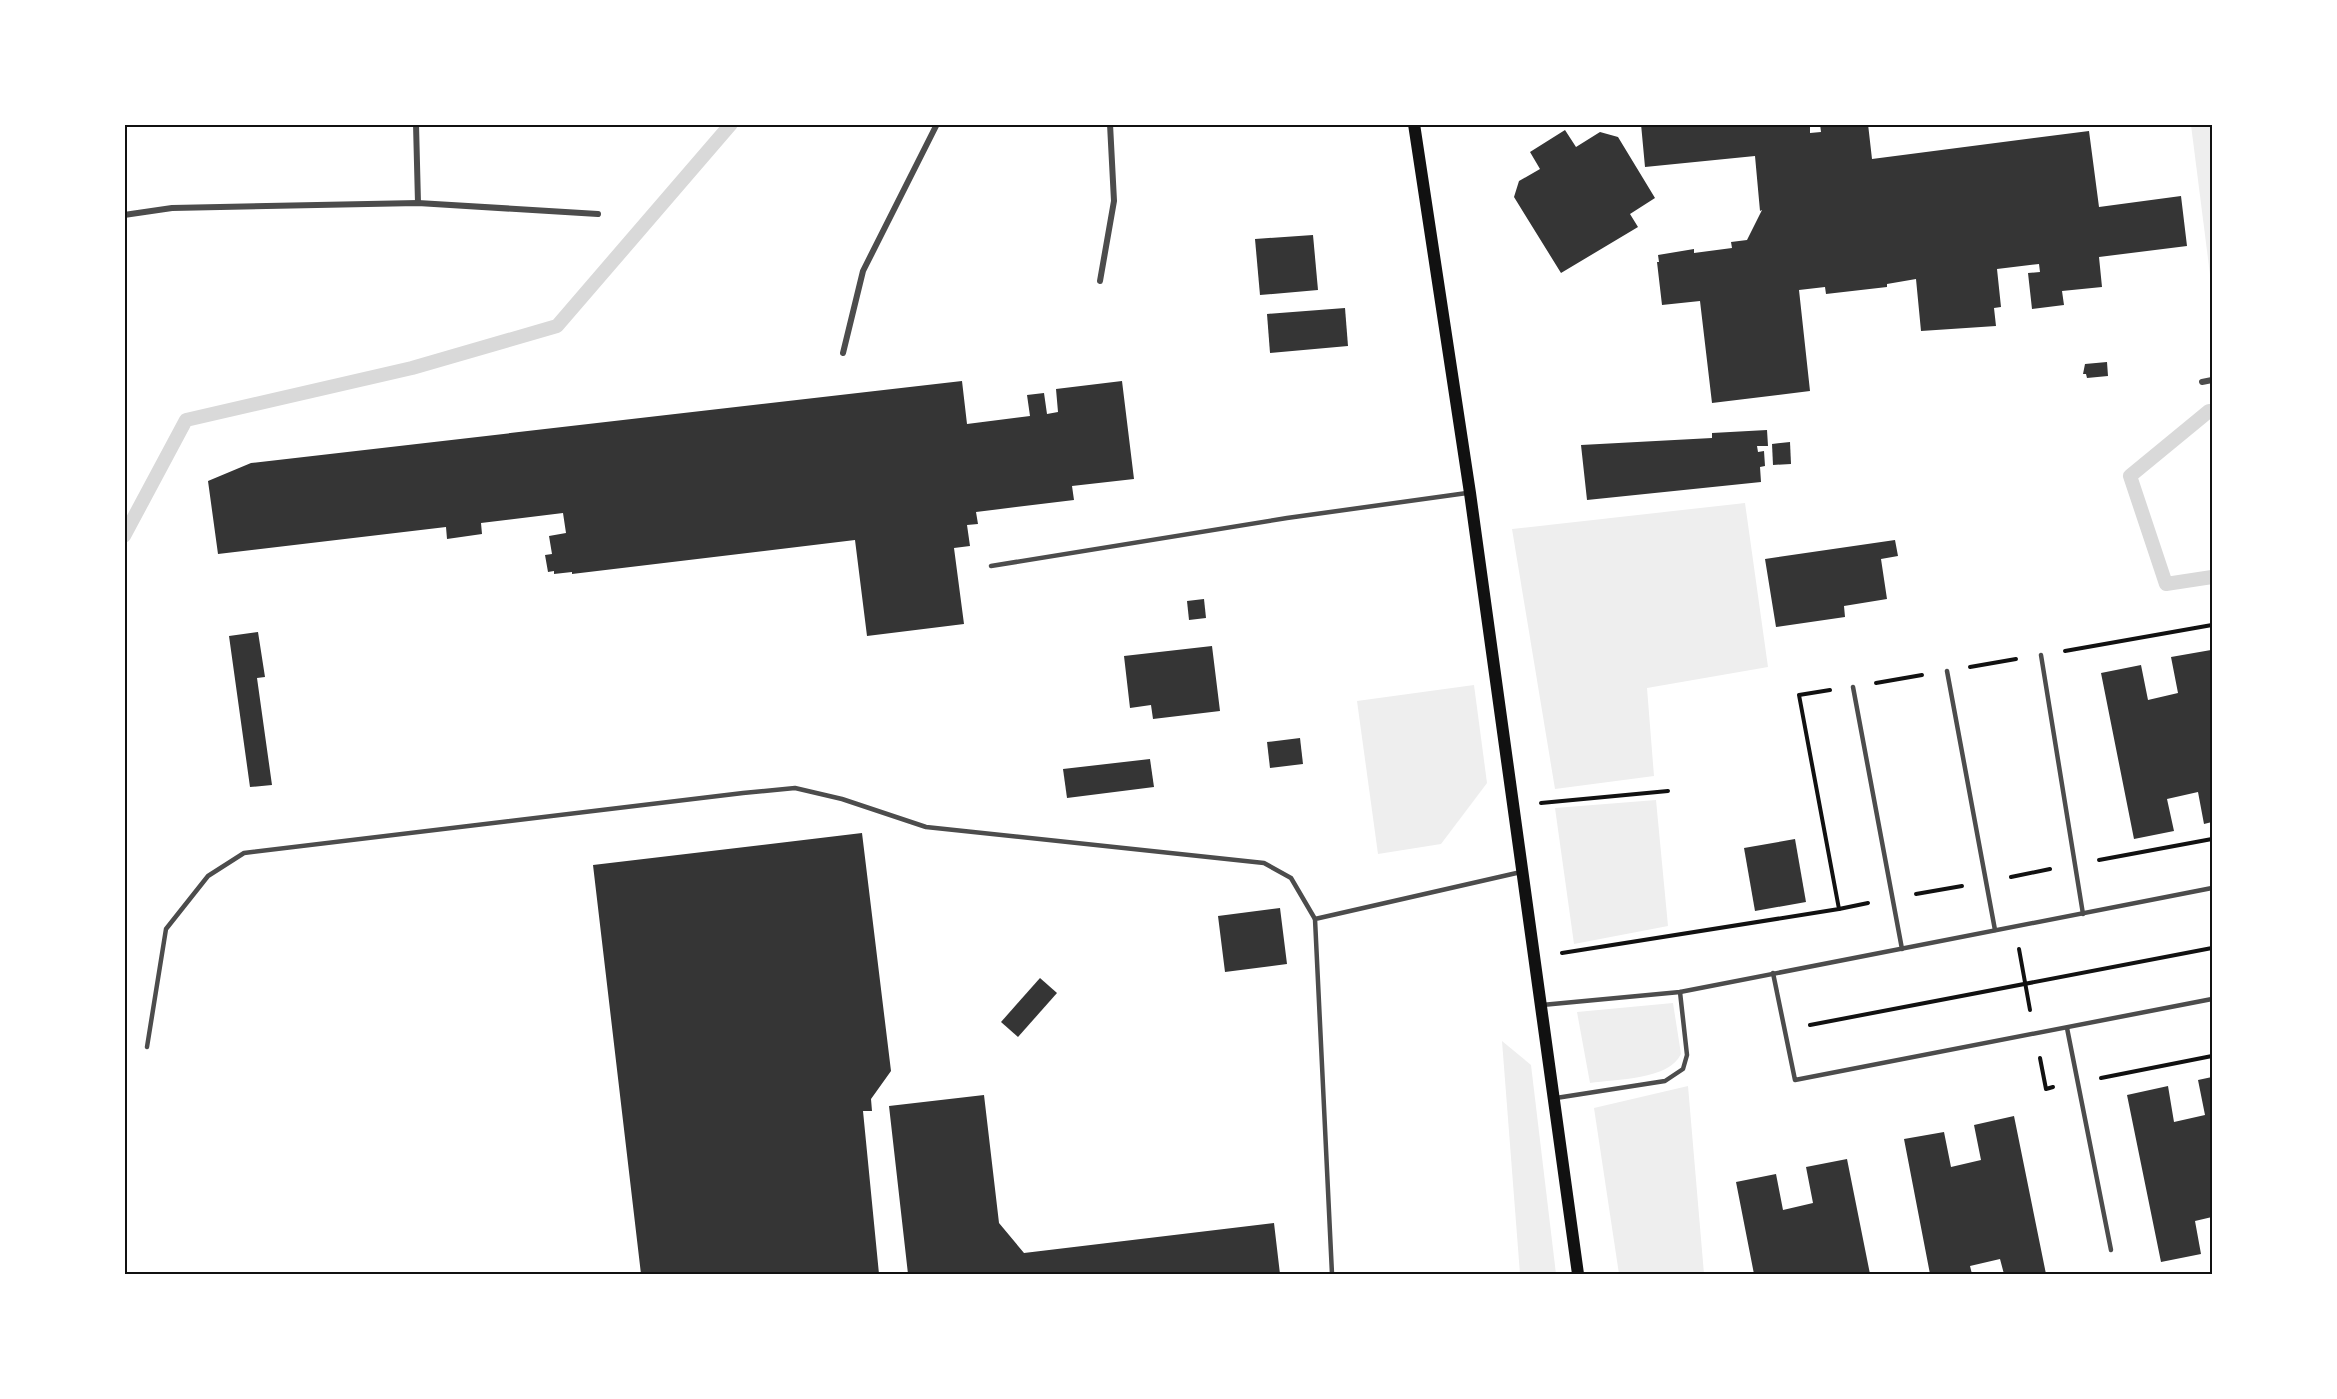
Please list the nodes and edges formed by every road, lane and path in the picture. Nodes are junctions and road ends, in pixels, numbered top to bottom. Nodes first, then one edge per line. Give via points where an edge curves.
1 (416, 124) edge
2 (938, 124) edge
3 (1110, 124) edge
4 (1414, 124) edge
5 (418, 203) junction
6 (598, 214) dead end
7 (124, 215) edge
8 (1100, 281) dead end
9 (843, 353) dead end
10 (2212, 380) edge
11 (2202, 381) dead end
12 (1470, 493) junction
13 (990, 566) dead end
14 (2041, 655) dead end
15 (1947, 671) dead end
16 (1853, 687) dead end
17 (1668, 791) dead end
18 (1513, 806) junction
19 (2212, 839) edge
20 (2075, 865) junction
21 (1523, 872) junction
22 (1986, 881) junction
23 (2212, 888) edge
24 (1892, 898) junction
25 (1839, 909) dead end
26 (2083, 914) junction
27 (1315, 919) junction
28 (1995, 930) junction
29 (2212, 948) edge
30 (1902, 949) junction
31 (1773, 973) junction
32 (1680, 992) junction
33 (2212, 999) edge
34 (1541, 1006) junction
35 (2067, 1028) junction
36 (1784, 1029) junction
37 (147, 1047) dead end
38 (1554, 1099) junction
39 (2111, 1250) dead end
40 (1332, 1275) edge
41 (1578, 1275) edge

1 - 5 street
2 - 9 street via 863,271
3 - 8 street via 1114,201
4 - 12 main road
5 - 6 street
5 - 7 street via 172,208
10 - 11 street
12 - 13 lane
12 - 18 main road
14 - 20 lane
15 - 22 lane
16 - 24 lane
17 - 18 path
18 - 21 main road
19 - 20 path
20 - 22 path
20 - 26 lane
21 - 27 lane
21 - 34 main road
22 - 24 path
22 - 28 lane
23 - 26 lane
24 - 25 path
24 - 30 lane
26 - 28 lane
27 - 37 lane via 1291,878 1264,862 926,827 795,788 742,793 244,853 207,876 166,930
27 - 40 lane
28 - 30 lane
29 - 36 path
30 - 31 lane
31 - 32 lane
31 - 36 lane
32 - 34 lane
32 - 38 lane via 1687,1055 1683,1069 1665,1081
33 - 35 lane
34 - 38 main road
35 - 36 lane via 1794,1080
35 - 39 lane
38 - 41 main road

